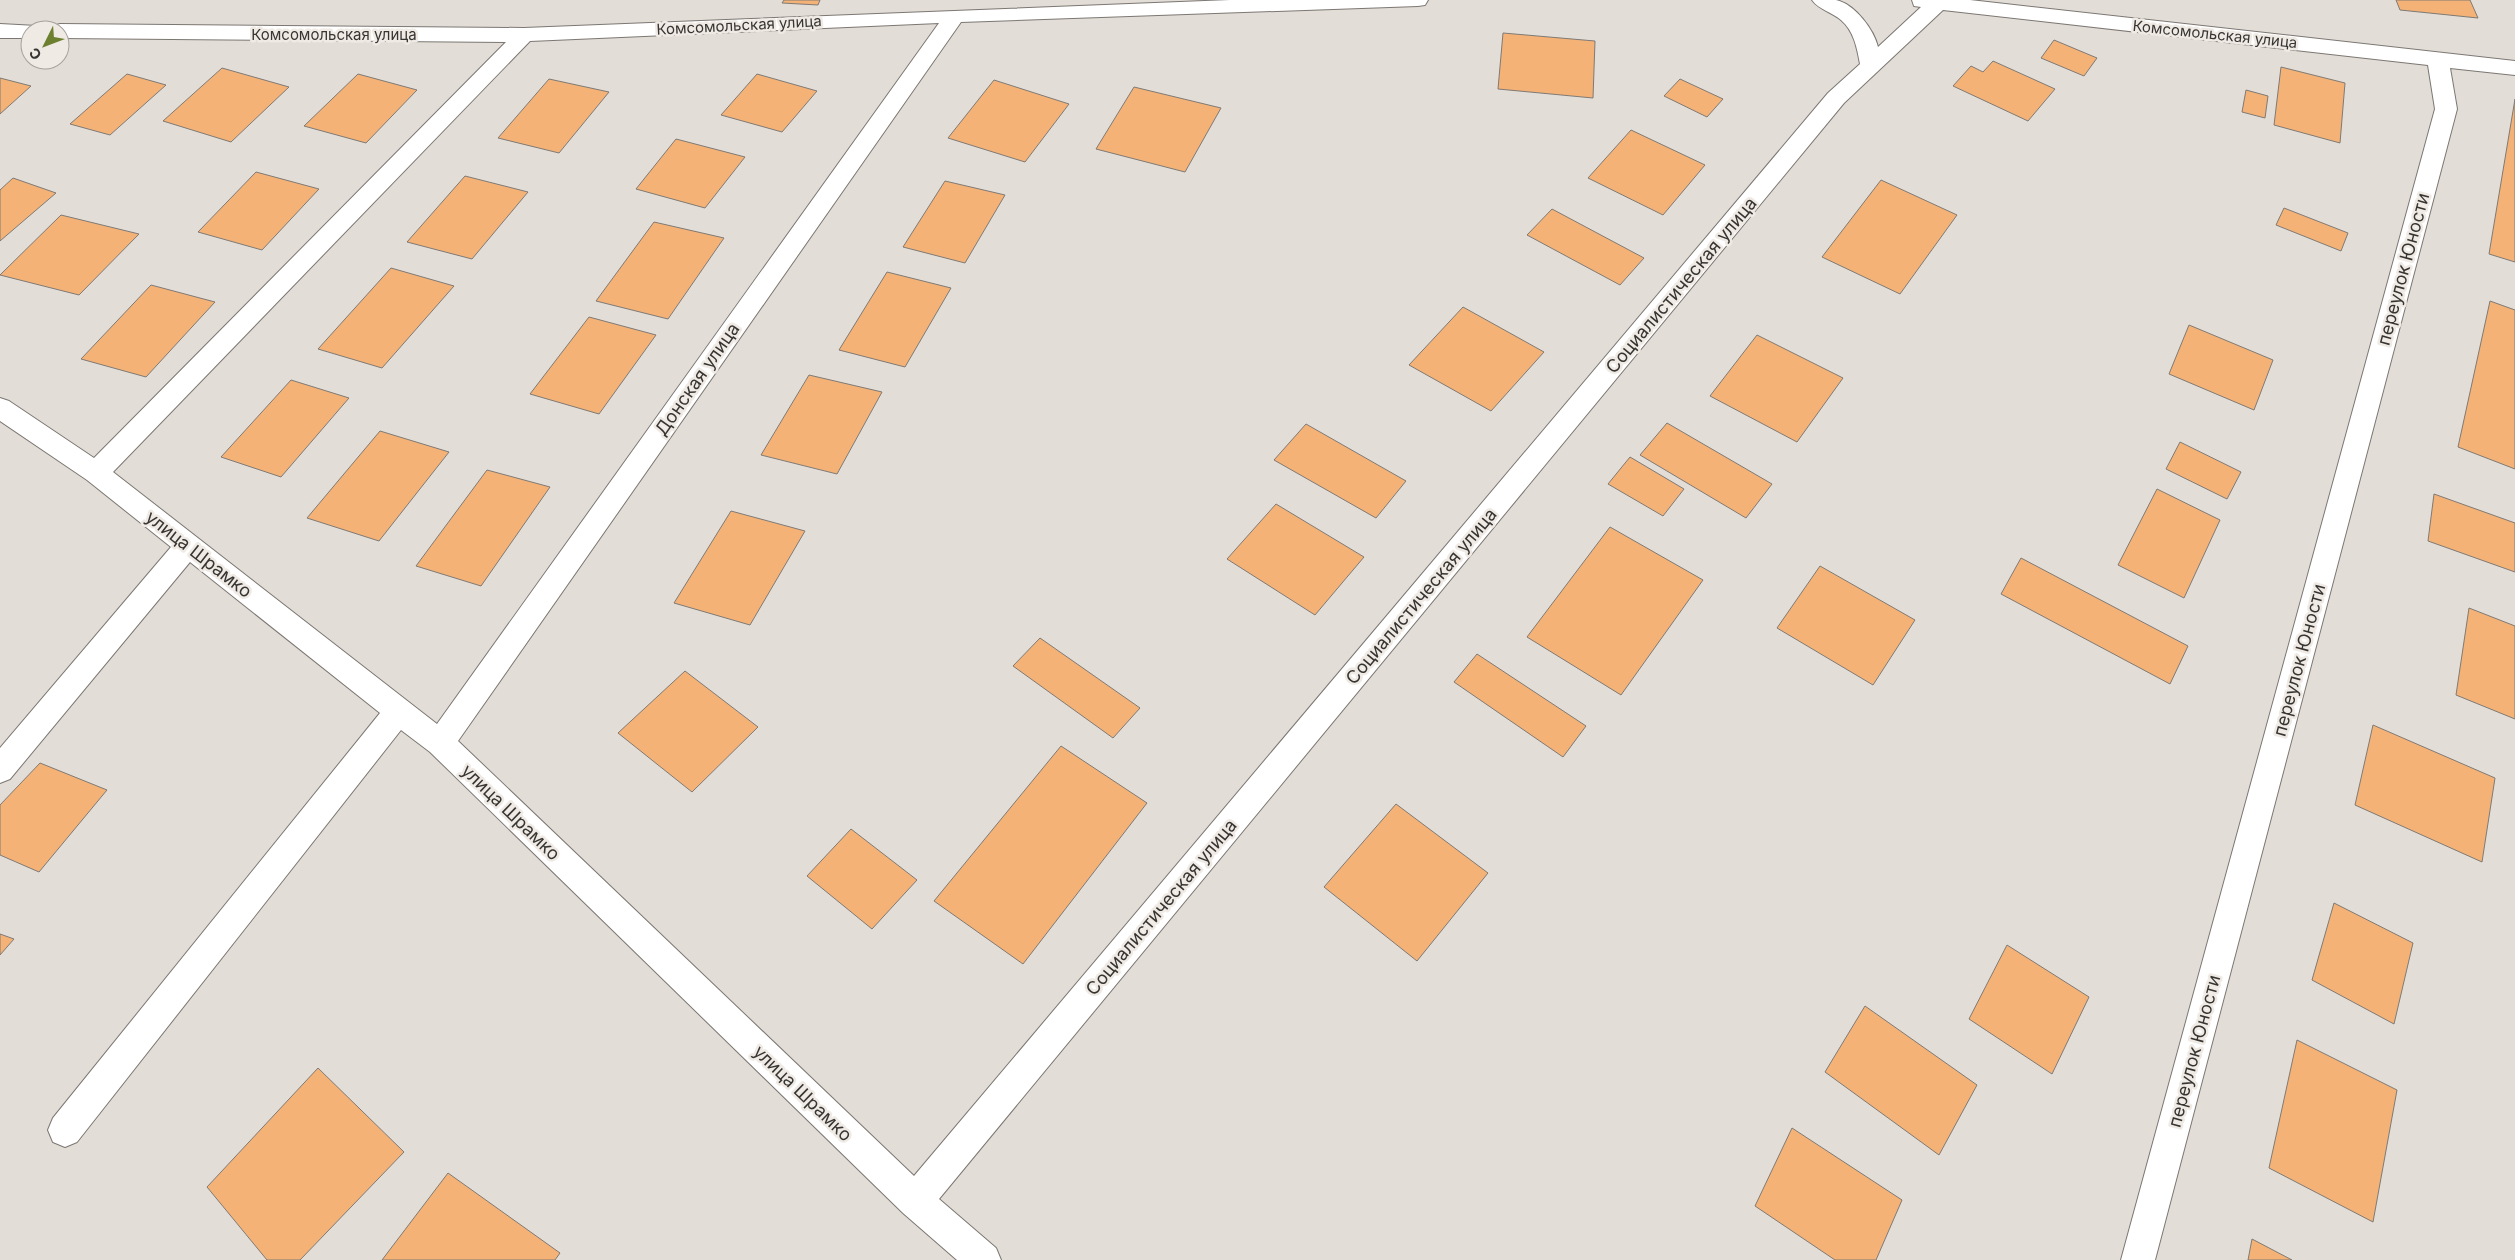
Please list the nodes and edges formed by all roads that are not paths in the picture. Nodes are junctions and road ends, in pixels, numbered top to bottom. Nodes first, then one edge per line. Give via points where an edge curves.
1 (1418, 0) edge
2 (1822, 0) edge
3 (1927, 1) edge
4 (955, 16) junction
5 (0, 31) edge
6 (20, 31) edge
7 (70, 31) edge
8 (524, 35) junction
9 (2438, 59) junction
10 (1871, 66) junction
11 (2515, 68) edge
12 (0, 408) edge
13 (96, 473) junction
14 (188, 545) junction
15 (399, 711) junction
16 (440, 743) junction
17 (0, 770) edge
18 (64, 1130) dead end
19 (915, 1201) junction
20 (984, 1260) edge
21 (2138, 1260) edge

1 - 4 street, Комсомольская улица
2 - 10 street via 1849,16 1866,41
3 - 9 street, Комсомольская улица
3 - 10 street, Социалистическая улица
4 - 8 street, Комсомольская улица
4 - 16 street, Донская улица
5 - 6 street
7 - 8 street, Комсомольская улица
8 - 13 street
9 - 11 street, Комсомольская улица
9 - 21 street, переулок Юности via 2446,109
10 - 19 street, Социалистическая улица via 1836,98
12 - 13 street, улица Шрамко
13 - 14 street, улица Шрамко
14 - 15 street, улица Шрамко
14 - 17 street
15 - 16 street, улица Шрамко
15 - 18 street
16 - 19 street, улица Шрамко
19 - 20 street, улица Шрамко

